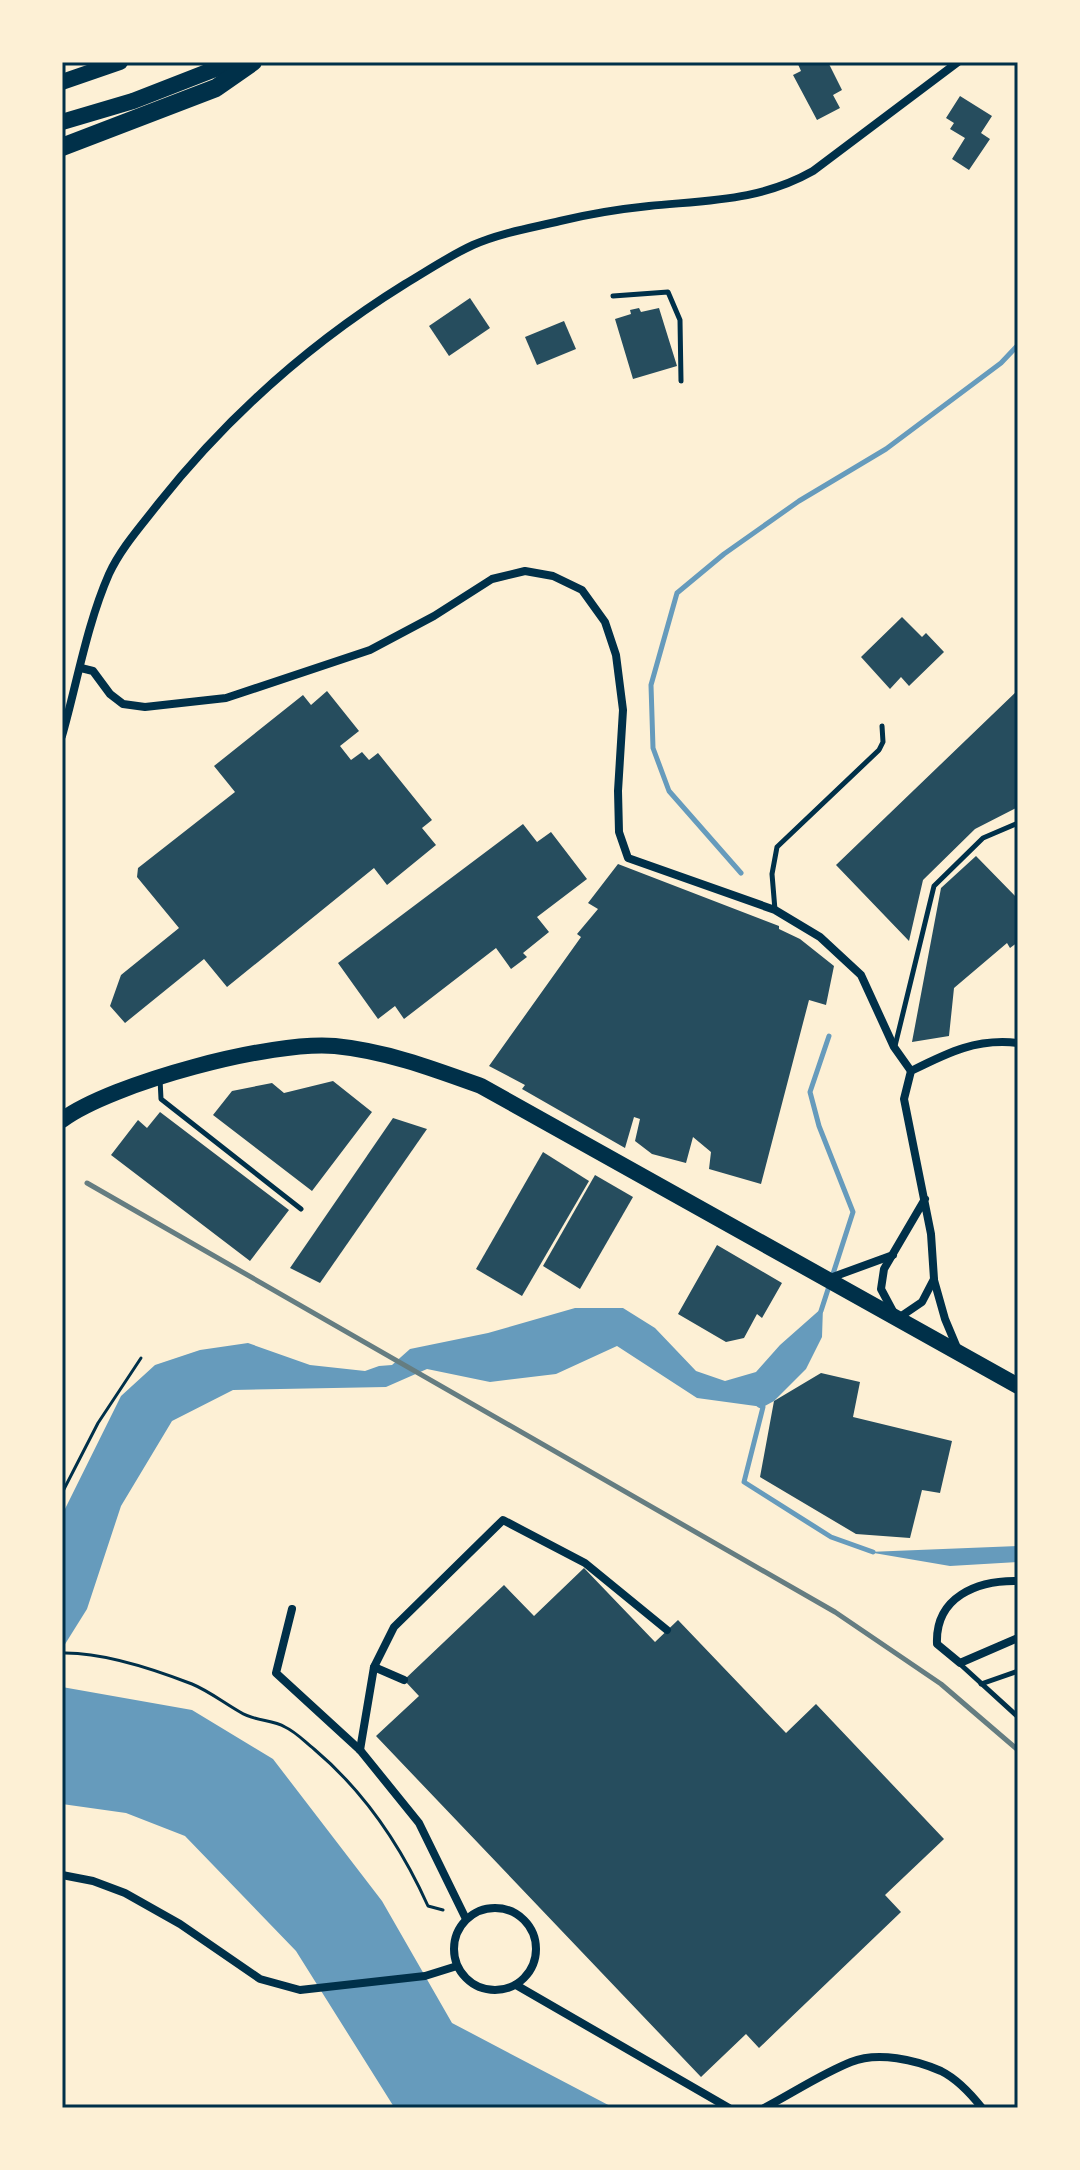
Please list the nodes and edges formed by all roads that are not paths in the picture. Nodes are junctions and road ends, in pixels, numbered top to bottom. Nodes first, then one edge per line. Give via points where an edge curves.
1 (120, 62) edge
2 (233, 62) edge
3 (253, 62) edge
4 (958, 62) edge
5 (62, 82) edge
6 (62, 122) edge
7 (62, 147) edge
8 (613, 296) dead end
9 (681, 381) dead end
10 (81, 668) junction
11 (882, 726) dead end
12 (62, 736) edge
13 (1018, 823) edge
14 (775, 910) junction
15 (1018, 1043) edge
16 (894, 1047) junction
17 (911, 1071) junction
18 (160, 1078) junction
19 (62, 1120) edge
20 (925, 1199) junction
21 (301, 1209) dead end
22 (893, 1255) junction
23 (827, 1279) junction
24 (934, 1279) junction
25 (897, 1319) junction
26 (960, 1354) junction
27 (1018, 1386) edge
28 (1018, 1581) edge
29 (292, 1609) dead end
30 (667, 1630) dead end
31 (1018, 1638) edge
32 (960, 1663) junction
33 (374, 1667) junction
34 (1018, 1671) edge
35 (404, 1680) dead end
36 (981, 1684) junction
37 (1014, 1709) edge
38 (1018, 1717) edge
39 (360, 1750) junction
40 (62, 1875) edge
41 (466, 1919) junction
42 (457, 1966) junction
43 (516, 1985) junction
44 (729, 2108) edge
45 (764, 2108) edge
46 (982, 2108) edge

1 - 5 main road
2 - 6 main road
3 - 7 highway via 216,88
4 - 10 street via 789,184 762,194 571,218 491,238 347,321 237,414 126,545 109,574
8 - 9 lane via 668,292 680,320
10 - 12 street
10 - 14 street via 93,671 123,704 145,707 226,698 370,650 492,579 525,571 553,576 582,590 605,622 616,655 623,710 619,832 628,858
11 - 14 lane via 879,750 777,847 772,874
13 - 16 lane via 983,838 934,886
14 - 16 street via 820,937 861,975
15 - 17 street via 961,1046
16 - 17 street
17 - 20 street via 904,1099
18 - 19 main road via 98,1099
18 - 21 lane via 161,1099
18 - 23 main road via 289,1048 334,1046 403,1059 481,1086
20 - 22 street
20 - 24 street
22 - 23 street
22 - 25 street via 881,1289
23 - 25 main road
24 - 25 street via 922,1302
24 - 26 street
25 - 26 main road
26 - 27 main road
28 - 32 street via 989,1582 949,1606 936,1625 937,1644
29 - 39 street via 276,1673
30 - 33 street via 585,1563 503,1520 394,1627
31 - 32 street
32 - 36 lane
33 - 35 street
33 - 39 street
34 - 36 lane
36 - 37 lane
37 - 38 lane
39 - 41 street via 419,1823
40 - 42 street via 125,1893 260,1979 300,1990 425,1976
41 - 42 street via 454,1941
41 - 43 street via 491,1908 526,1922 536,1956
42 - 43 street via 476,1986 503,1990
43 - 44 street
45 - 46 street via 853,2060 884,2056 943,2072

